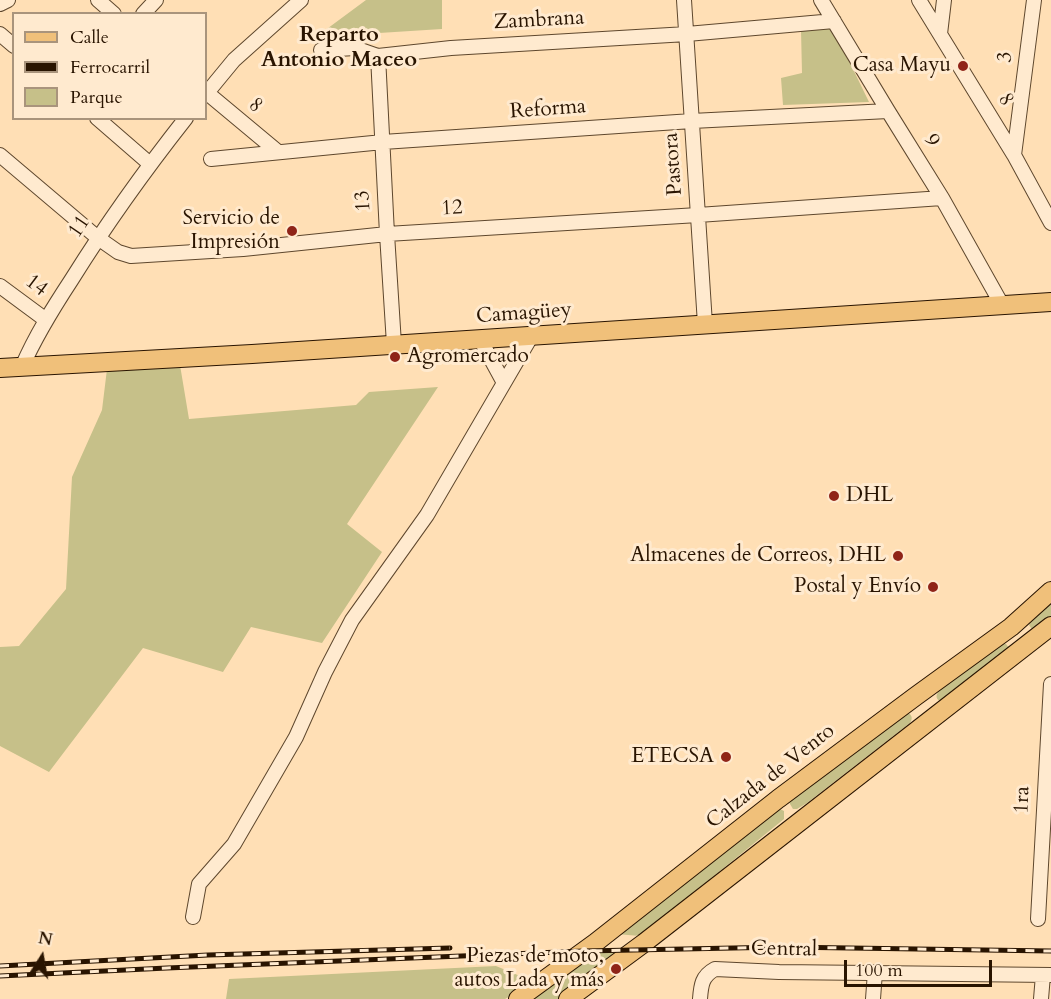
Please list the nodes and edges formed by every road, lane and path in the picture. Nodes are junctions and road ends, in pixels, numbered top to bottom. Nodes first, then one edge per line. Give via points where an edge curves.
1 (8, 0) edge
2 (98, 0) edge
3 (156, 0) edge
4 (301, 0) edge
5 (684, 0) edge
6 (821, 0) edge
7 (919, 0) edge
8 (944, 0) edge
9 (1034, 0) edge
10 (0, 4) edge
11 (112, 12) edge
12 (145, 12) edge
13 (834, 21) junction
14 (0, 34) edge
15 (687, 34) junction
16 (940, 34) junction
17 (12, 44) edge
18 (321, 50) dead end
19 (378, 56) junction
20 (207, 92) edge
21 (207, 94) edge
22 (888, 111) junction
23 (99, 120) edge
24 (184, 120) edge
25 (692, 121) junction
26 (382, 142) junction
27 (278, 152) junction
28 (0, 154) edge
29 (1014, 155) junction
30 (211, 159) dead end
31 (150, 164) junction
32 (942, 198) junction
33 (698, 215) junction
34 (1051, 224) edge
35 (387, 234) junction
36 (98, 238) junction
37 (0, 286) edge
38 (1051, 302) edge
39 (1002, 305) junction
40 (46, 320) junction
41 (705, 324) junction
42 (532, 336) junction
43 (480, 339) junction
44 (394, 345) junction
45 (22, 367) junction
46 (0, 368) edge
47 (504, 383) junction
48 (1051, 591) edge
49 (1051, 626) edge
50 (1051, 684) edge
51 (916, 696) junction
52 (931, 719) junction
53 (778, 799) junction
54 (798, 823) junction
55 (193, 917) dead end
56 (1038, 919) dead end
57 (874, 972) junction
58 (1047, 975) edge
59 (519, 999) edge
60 (568, 999) edge
61 (700, 999) edge
62 (873, 999) edge
63 (1041, 999) edge

1 - 10 street
2 - 11 street
3 - 12 street
4 - 20 street via 234,60
5 - 15 street, Pastora
6 - 13 street, 9
7 - 16 street, 8
8 - 16 street
9 - 29 street, 3
13 - 15 street, Zambrana
13 - 22 street, 9
14 - 17 street
15 - 19 street, Zambrana
15 - 25 street, Pastora
16 - 29 street, 8
18 - 19 street, Zambrana via 355,48
19 - 26 street, 13
21 - 27 street, 8
22 - 25 street, Reforma
22 - 32 street, 9
23 - 31 street
24 - 31 street, 11
25 - 26 street, Reforma
25 - 33 street, Pastora
26 - 27 street, Reforma
26 - 35 street, 13
27 - 30 street, Reforma
28 - 36 street, 12
29 - 34 street, 8
31 - 36 street, 11
32 - 33 street, 12
32 - 39 street, 9
33 - 35 street, 12
33 - 41 street, Pastora
35 - 36 street, 12 via 131,256
35 - 44 street, 13
36 - 40 street, 11
37 - 40 street, 14
38 - 39 main road, Camagüey
39 - 41 main road, Camagüey
40 - 45 street, 11
41 - 42 main road, Camagüey
42 - 43 main road, Camagüey
42 - 47 street
43 - 44 main road, Camagüey
43 - 47 street
44 - 45 main road, Camagüey
45 - 46 main road, Camagüey
47 - 55 street via 427,514 352,620 296,738 240,835 199,884
48 - 51 main road, Calzada de Vento via 1011,627
49 - 52 main road
50 - 56 street, 1ra
51 - 52 main road
51 - 53 main road, Calzada de Vento
52 - 54 main road
53 - 54 main road
53 - 59 main road, Calzada de Vento
54 - 60 main road
57 - 58 street, Central
57 - 61 street, Central via 715,969 702,982
57 - 62 street
58 - 63 street

